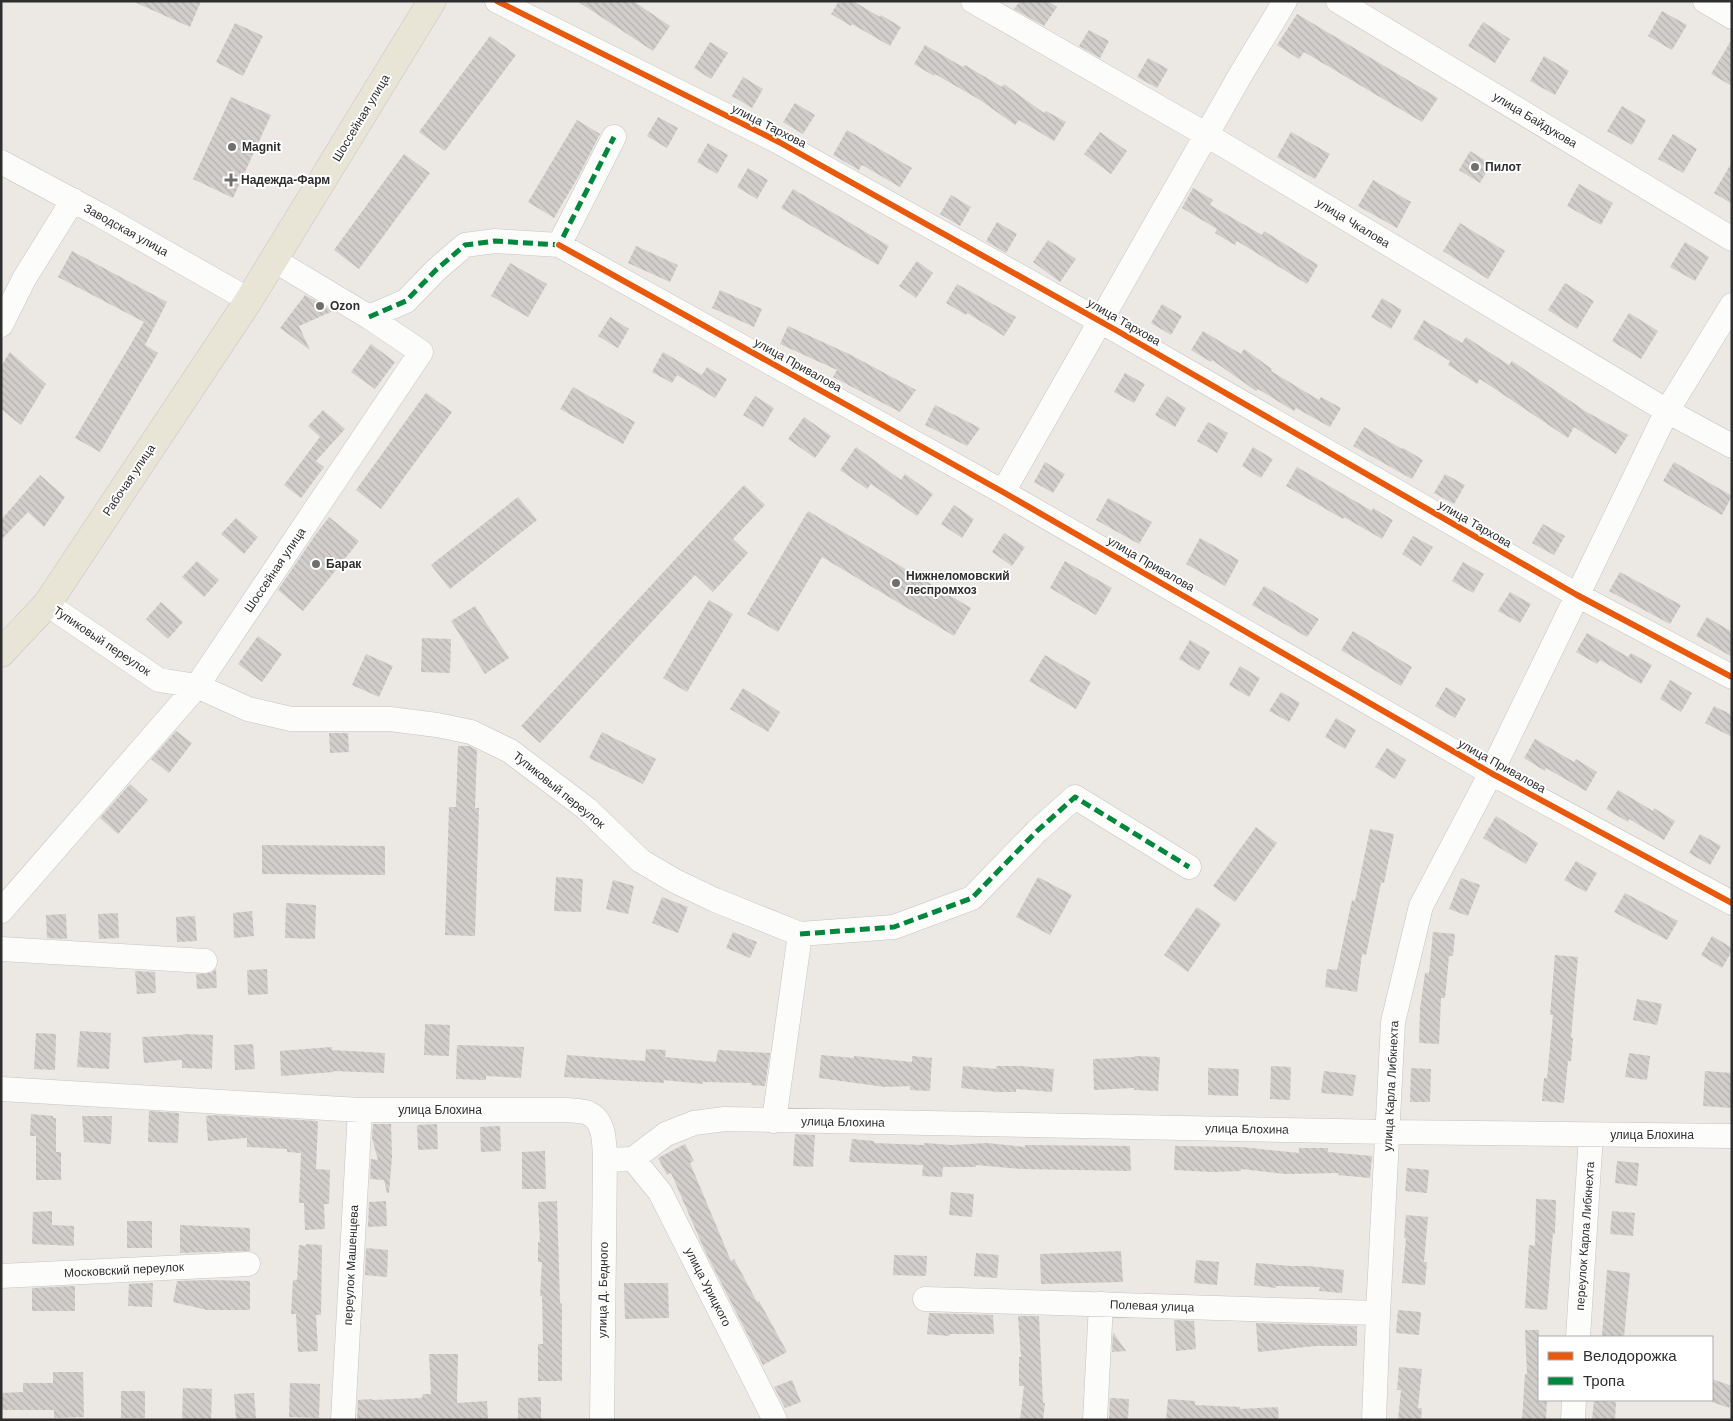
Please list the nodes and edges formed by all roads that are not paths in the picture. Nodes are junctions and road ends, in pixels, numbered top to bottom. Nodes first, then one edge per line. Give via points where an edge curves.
1 (432, 1) edge
2 (497, 1) edge
3 (973, 1) edge
4 (1285, 1) edge
5 (1338, 1) edge
6 (1705, 1) edge
7 (1732, 17) edge
8 (1207, 135) junction
9 (614, 137) dead end
10 (1, 162) edge
11 (73, 200) junction
12 (1732, 239) edge
13 (559, 244) junction
14 (274, 260) junction
15 (249, 300) junction
16 (1732, 305) edge
17 (369, 317) junction
18 (1100, 321) junction
19 (1, 325) edge
20 (1667, 411) junction
21 (1732, 446) edge
22 (1003, 492) junction
23 (1577, 595) junction
24 (46, 604) junction
25 (1, 653) edge
26 (1732, 678) edge
27 (197, 686) junction
28 (1491, 773) junction
29 (1189, 867) dead end
30 (1732, 903) edge
31 (1, 911) edge
32 (800, 934) junction
33 (1, 949) edge
34 (205, 961) dead end
35 (1, 1089) edge
36 (360, 1110) junction
37 (774, 1121) junction
38 (1388, 1132) junction
39 (1591, 1134) junction
40 (1732, 1136) edge
41 (633, 1159) junction
42 (605, 1160) junction
43 (248, 1264) dead end
44 (1, 1276) edge
45 (926, 1299) dead end
46 (1100, 1304) junction
47 (1378, 1313) junction
48 (1578, 1336) edge
49 (1574, 1401) edge
50 (343, 1420) edge
51 (602, 1420) edge
52 (775, 1420) edge
53 (1095, 1420) edge
54 (1374, 1420) edge
55 (1573, 1420) edge

1 - 14 main road, Шоссейная улица
2 - 18 street, улица Тархова via 779,142
3 - 8 street, улица Чкалова
4 - 8 street
5 - 12 street, улица Байдукова
6 - 7 street
8 - 18 street
8 - 20 street, улица Чкалова
9 - 13 street
10 - 11 street, Заводская улица
11 - 15 street, Заводская улица
11 - 19 street via 24,279
13 - 17 street via 495,241 465,245 406,301
13 - 22 street, улица Привалова
14 - 15 main road, Шоссейная улица
14 - 17 street, Шоссейная улица
15 - 24 main road, Рабочая улица
16 - 20 street, улица Карла Либкнехта
17 - 27 street, Шоссейная улица via 421,352
18 - 22 street
18 - 23 street, улица Тархова
20 - 21 street, улица Чкалова
20 - 23 street, улица Карла Либкнехта
22 - 28 street, улица Привалова
23 - 26 street, улица Тархова
23 - 28 street, улица Карла Либкнехта
24 - 25 main road, Рабочая улица
24 - 27 street, Тупиковый переулок via 159,680
27 - 31 street, Шоссейная улица
27 - 32 street, Тупиковый переулок via 248,709 291,719 390,719 471,732 510,750 587,809 642,861 666,876 715,900
28 - 30 street, улица Привалова
28 - 38 street, улица Карла Либкнехта via 1421,906 1393,1022
29 - 32 street via 1075,797 972,898 894,927
32 - 37 street
33 - 34 street
35 - 36 street, улица Блохина
36 - 42 street, улица Блохина via 568,1110 589,1113 598,1122 604,1136
36 - 50 street, переулок Машенцева
37 - 38 street, улица Блохина
37 - 41 street, улица Блохина via 725,1119 694,1123 666,1134
38 - 39 street, улица Блохина
38 - 47 street, улица Карла Либкнехта
39 - 40 street, улица Блохина
39 - 48 street, переулок Карла Либкнехта
41 - 42 street
41 - 52 street, улица Урицкого via 660,1192
42 - 51 street, улица Д. Бедного
43 - 44 street, Московский переулок
45 - 46 street, Полевая улица
46 - 47 street, Полевая улица
46 - 53 street
47 - 54 street, улица Карла Либкнехта
49 - 55 street

